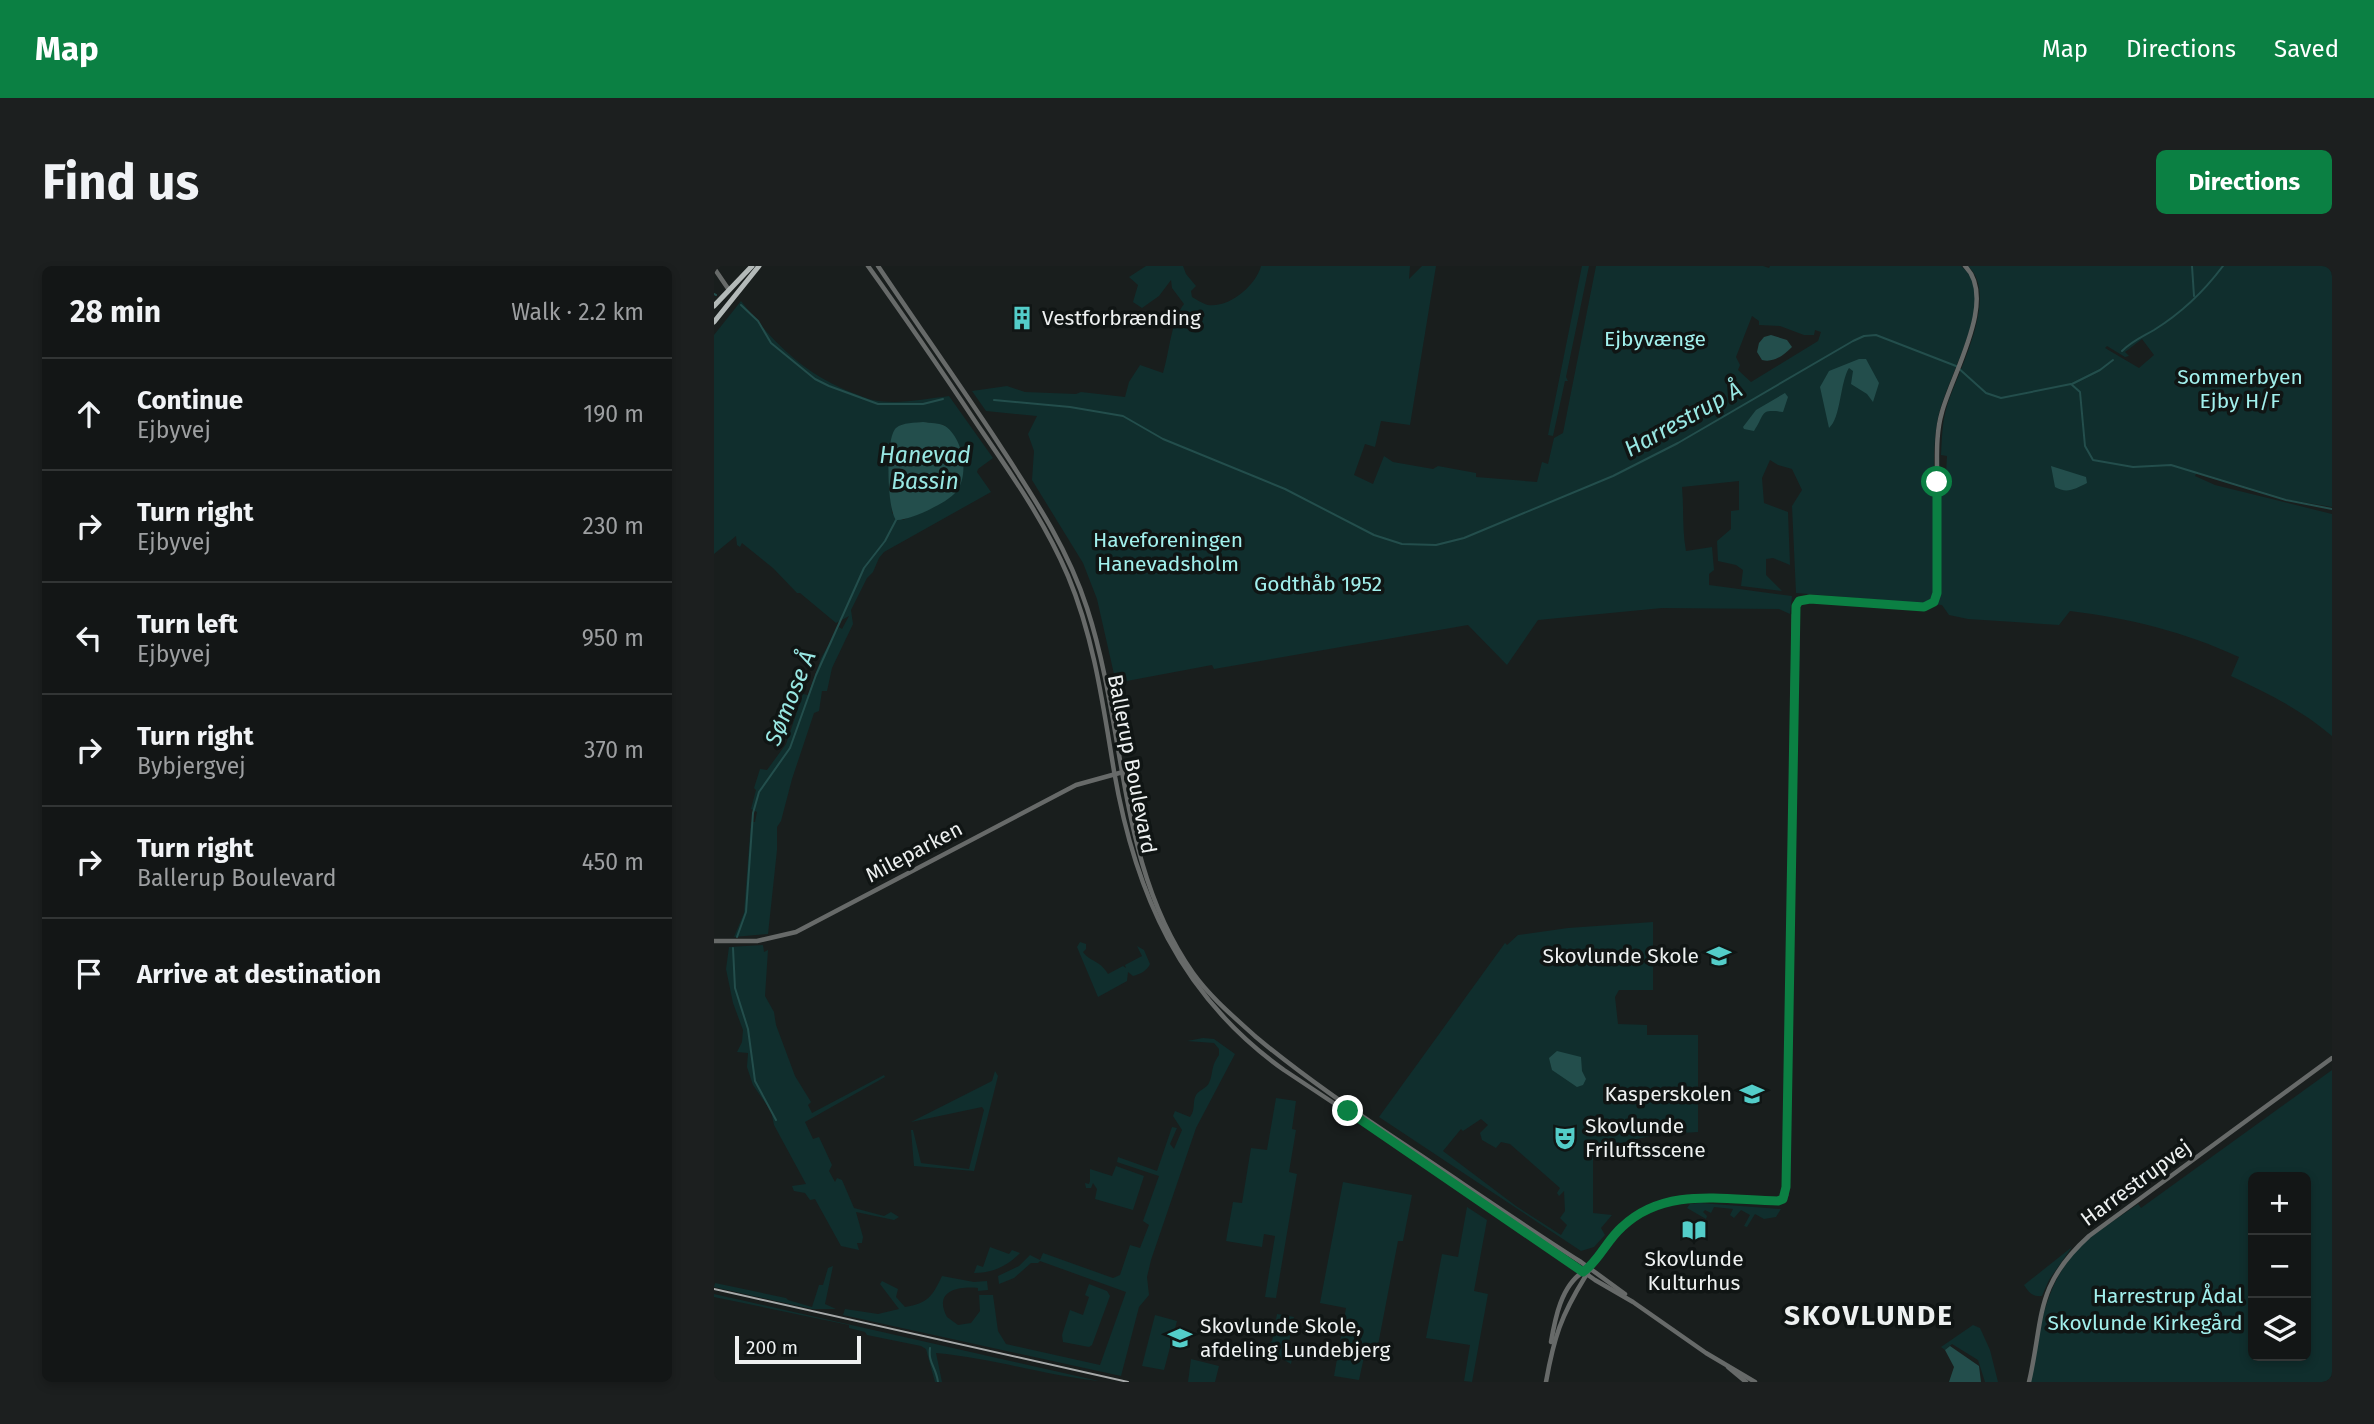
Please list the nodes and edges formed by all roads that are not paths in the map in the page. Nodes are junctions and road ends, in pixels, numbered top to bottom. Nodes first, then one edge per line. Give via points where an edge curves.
1 (752, 266) edge
2 (760, 266) edge
3 (868, 266) edge
4 (878, 266) edge
5 (1965, 266) edge
6 (714, 268) edge
7 (729, 290) junction
8 (714, 306) edge
9 (714, 322) edge
10 (1124, 772) junction
11 (1115, 774) junction
12 (714, 941) edge
13 (2332, 1058) edge
14 (1589, 1268) junction
15 (1585, 1274) junction
16 (1633, 1302) junction
17 (1728, 1366) junction
18 (1545, 1382) edge
19 (1746, 1382) edge
20 (1755, 1382) edge
21 (2029, 1382) edge

1 - 7 main road
2 - 9 main road
3 - 11 street, Ballerup Boulevard via 1032,503 1048,533 1069,577 1095,662
4 - 10 street, Ballerup Boulevard via 1059,539 1092,625
5 - 14 street via 1975,278 1978,297 1938,435 1934,602 1924,607 1810,599 1796,606 1783,1199 1692,1197 1663,1203 1627,1222
6 - 7 street
7 - 8 main road
10 - 11 street, Mileparken
10 - 14 street, Ballerup Boulevard via 1135,840 1154,903 1179,952 1208,992 1321,1089
11 - 12 street, Mileparken via 1076,785 796,932 757,941
11 - 15 street, Ballerup Boulevard via 1129,841 1154,912 1176,954 1219,1013 1259,1052
13 - 21 street, Harrestrupvej via 2076,1248 2046,1293
14 - 15 street
14 - 16 street, Ballerup Boulevard
15 - 16 street, Ballerup Boulevard
15 - 18 street via 1575,1280 1559,1309
16 - 17 street, Ballerup Boulevard
17 - 19 street, Ballerup Boulevard
17 - 20 street, Ballerup Boulevard

